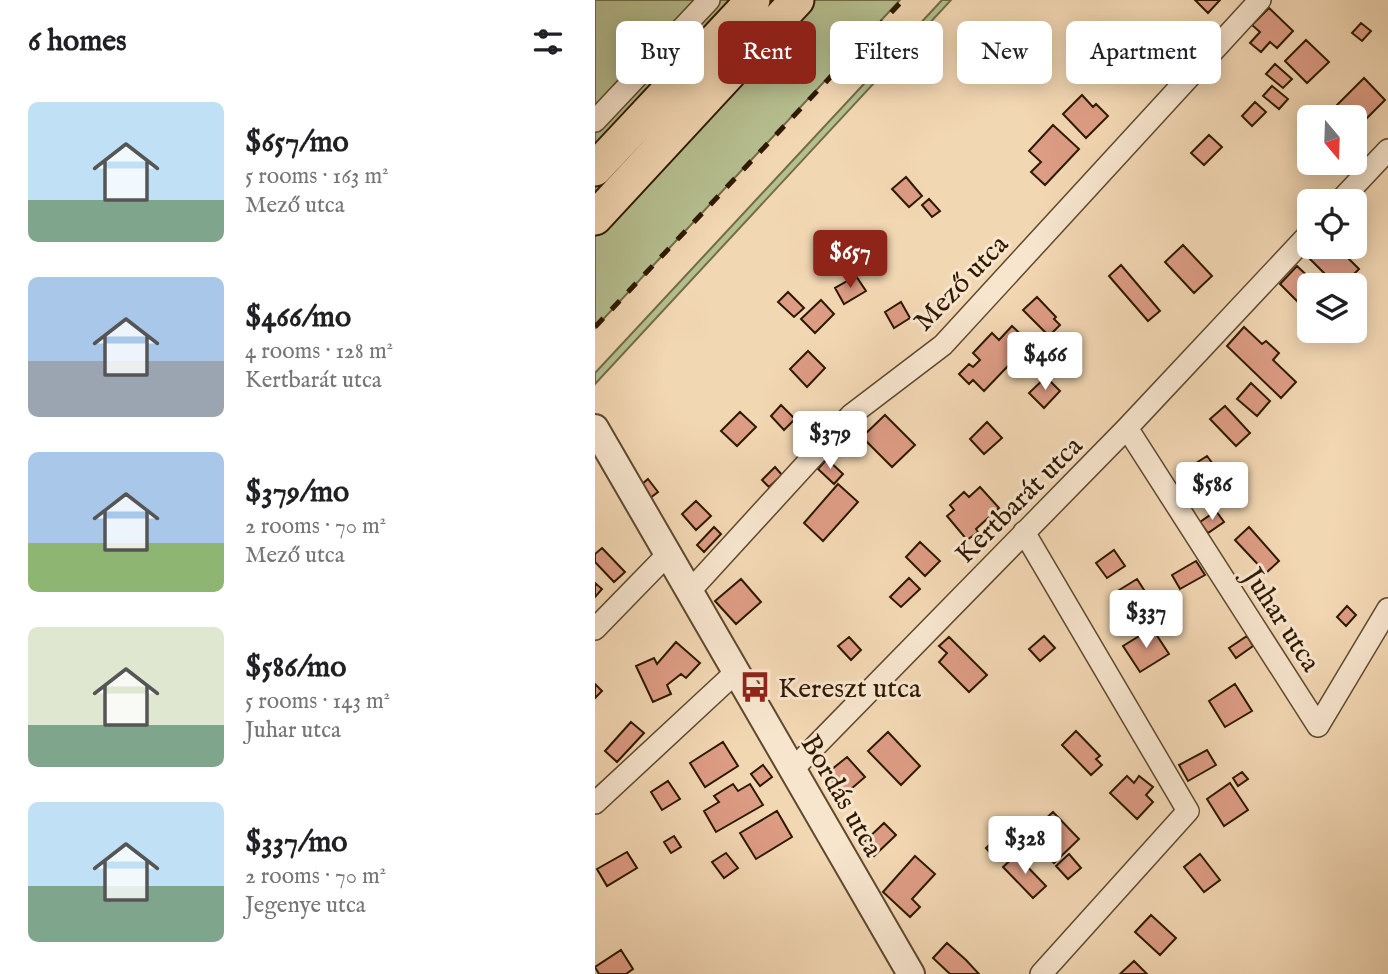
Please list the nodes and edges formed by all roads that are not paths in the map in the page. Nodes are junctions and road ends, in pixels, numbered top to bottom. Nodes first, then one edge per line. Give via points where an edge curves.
1 (709, 0) edge
2 (753, 0) edge
3 (797, 0) edge
4 (1260, 0) edge
5 (595, 121) edge
6 (1388, 150) edge
7 (595, 169) edge
8 (1351, 189) edge
9 (595, 218) edge
10 (1297, 247) edge
11 (595, 428) edge
12 (1127, 428) junction
13 (1024, 532) junction
14 (667, 555) junction
15 (689, 592) junction
16 (1388, 609) edge
17 (595, 629) edge
18 (735, 673) junction
19 (792, 770) junction
20 (595, 803) edge
21 (911, 974) edge
22 (1041, 974) edge

1 - 5 street
2 - 7 main road
3 - 9 main road
4 - 15 street, Mező utca via 943,345 851,415
6 - 8 street
10 - 12 street, Kertbarát utca
11 - 14 street, Bordás utca
12 - 13 street, Kertbarát utca
12 - 16 street, Juhar utca via 1318,726
13 - 19 street, Kertbarát utca
13 - 22 street via 1188,811
14 - 15 street, Bordás utca
14 - 17 street
15 - 18 street, Bordás utca
18 - 19 street, Bordás utca
18 - 20 street
19 - 21 street, Bordás utca

